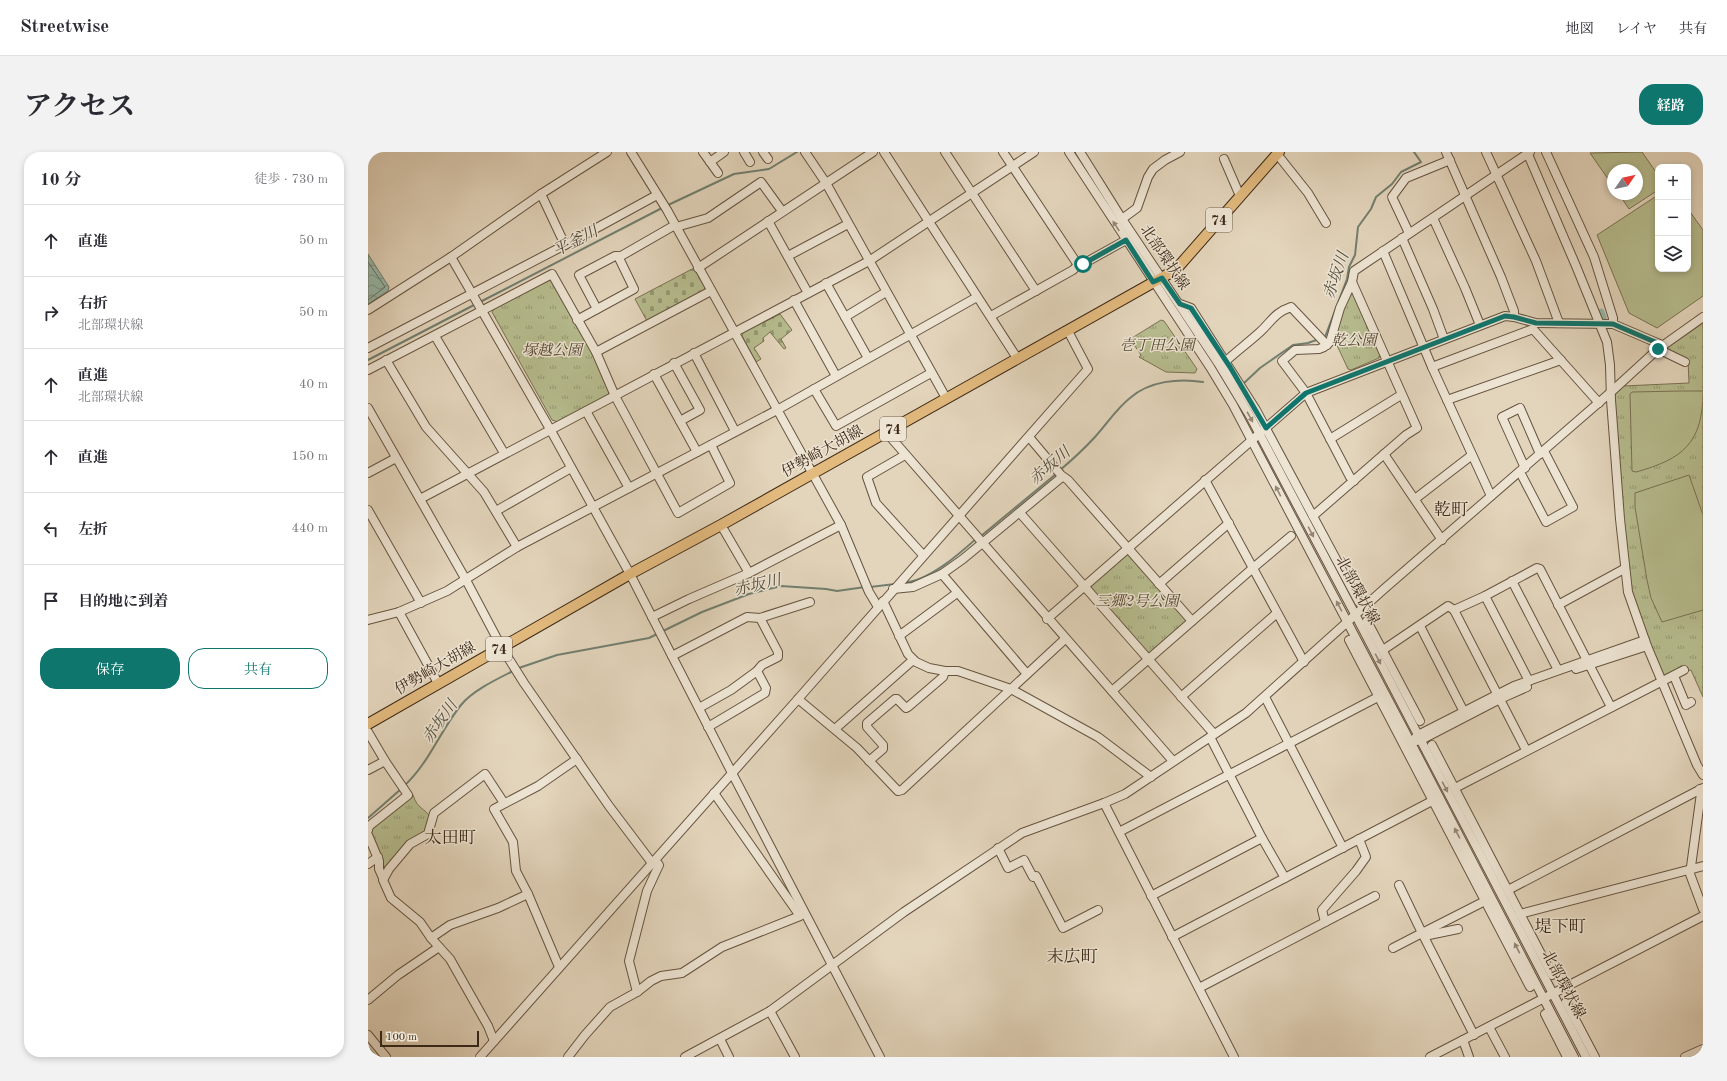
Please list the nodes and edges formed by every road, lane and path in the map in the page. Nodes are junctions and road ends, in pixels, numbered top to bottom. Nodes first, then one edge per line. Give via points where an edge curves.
1 (607, 152) edge
2 (631, 152) edge
3 (704, 152) edge
4 (724, 152) edge
5 (744, 152) edge
6 (763, 152) edge
7 (805, 152) edge
8 (873, 152) edge
9 (884, 152) edge
10 (944, 152) edge
11 (1003, 152) edge
12 (1034, 152) edge
13 (1069, 152) edge
14 (1080, 152) edge
15 (1180, 152) edge
16 (1446, 152) edge
17 (1486, 152) edge
18 (1546, 152) edge
19 (1278, 153) edge
20 (1528, 153) edge
21 (1224, 159) dead end
22 (768, 160) dead end
23 (1450, 160) junction
24 (710, 162) junction
25 (750, 162) dead end
26 (1012, 166) junction
27 (718, 173) dead end
28 (1497, 175) junction
29 (826, 183) junction
30 (541, 194) junction
31 (972, 194) junction
32 (1240, 196) junction
33 (659, 197) junction
34 (1465, 197) junction
35 (782, 211) junction
36 (1433, 218) junction
37 (1122, 220) junction
38 (768, 221) junction
39 (929, 221) junction
40 (1326, 223) dead end
41 (848, 224) junction
42 (676, 226) junction
43 (1409, 233) junction
44 (1402, 238) junction
45 (1126, 240) junction
46 (565, 245) junction
47 (1383, 251) junction
48 (618, 256) junction
49 (788, 256) junction
50 (451, 257) junction
51 (869, 261) junction
52 (1078, 265) junction
53 (698, 268) junction
54 (1158, 280) junction
55 (1352, 282) junction
56 (826, 284) junction
57 (711, 291) junction
58 (1036, 291) junction
59 (886, 292) junction
60 (808, 293) junction
61 (472, 296) junction
62 (977, 296) junction
63 (794, 300) junction
64 (1180, 304) junction
65 (370, 309) edge
66 (597, 309) junction
67 (480, 310) junction
68 (991, 316) junction
69 (845, 317) junction
70 (1514, 317) junction
71 (1703, 317) edge
72 (577, 320) junction
73 (1559, 323) junction
74 (1600, 323) junction
75 (1613, 324) junction
76 (1480, 325) junction
77 (1068, 330) junction
78 (734, 332) junction
79 (910, 335) junction
80 (435, 336) junction
81 (1444, 339) junction
82 (1327, 345) junction
83 (1424, 346) junction
84 (1660, 347) junction
85 (368, 348) edge
86 (596, 352) junction
87 (694, 353) junction
88 (868, 358) junction
89 (1017, 358) junction
90 (386, 360) junction
91 (1561, 360) junction
92 (1226, 361) junction
93 (1386, 361) junction
94 (1685, 362) dead end
95 (674, 363) junction
96 (1432, 367) junction
97 (368, 370) edge
98 (932, 373) junction
99 (654, 374) junction
100 (836, 376) junction
101 (814, 389) junction
102 (1611, 392) junction
103 (1306, 393) junction
104 (1401, 395) junction
105 (615, 396) junction
106 (946, 398) junction
107 (1448, 400) junction
108 (1599, 403) junction
109 (368, 408) edge
110 (777, 410) junction
111 (586, 411) junction
112 (371, 419) edge
113 (680, 421) junction
114 (1266, 428) junction
115 (550, 429) junction
116 (735, 431) junction
117 (886, 432) junction
118 (1259, 433) junction
119 (1029, 437) junction
120 (1330, 439) junction
121 (1252, 440) junction
122 (711, 445) junction
123 (697, 452) junction
124 (1542, 452) junction
125 (504, 453) junction
126 (1384, 454) junction
127 (905, 455) junction
128 (1472, 455) junction
129 (396, 458) junction
130 (571, 468) junction
131 (1522, 470) junction
132 (368, 473) edge
133 (466, 473) junction
134 (812, 473) junction
135 (658, 474) junction
136 (1062, 477) junction
137 (1205, 480) junction
138 (1354, 481) junction
139 (629, 488) junction
140 (1491, 496) junction
141 (420, 499) junction
142 (1415, 499) junction
143 (593, 507) junction
144 (368, 510) edge
145 (496, 511) junction
146 (1020, 513) junction
147 (960, 516) junction
148 (1313, 516) junction
149 (1229, 523) junction
150 (720, 525) junction
151 (841, 525) junction
152 (1291, 536) dead end
153 (1442, 540) junction
154 (982, 542) junction
155 (516, 547) junction
156 (1128, 547) junction
157 (923, 555) junction
158 (1253, 568) junction
159 (1624, 569) junction
160 (749, 573) junction
161 (630, 574) junction
162 (942, 574) junction
163 (466, 580) junction
164 (1512, 581) junction
165 (1159, 584) junction
166 (1084, 586) junction
167 (893, 589) junction
168 (956, 593) junction
169 (1485, 596) junction
170 (810, 602) dead end
171 (421, 603) junction
172 (880, 604) junction
173 (1558, 605) junction
174 (1364, 608) junction
175 (1454, 610) junction
176 (399, 612) junction
177 (1277, 614) junction
178 (1356, 616) junction
179 (652, 617) junction
180 (760, 618) junction
181 (1047, 618) junction
182 (368, 620) edge
183 (1192, 621) junction
184 (1367, 621) dead end
185 (1348, 623) junction
186 (1420, 626) junction
187 (1365, 633) junction
188 (899, 636) junction
189 (1065, 639) junction
190 (1349, 640) dead end
191 (1646, 643) junction
192 (1381, 647) junction
193 (502, 648) junction
194 (672, 656) junction
195 (1148, 659) junction
196 (913, 660) junction
197 (1304, 662) junction
198 (1587, 662) junction
199 (1558, 670) junction
200 (1684, 670) dead end
201 (757, 671) junction
202 (945, 671) junction
203 (1027, 674) junction
204 (1375, 675) junction
205 (1674, 676) junction
206 (1529, 680) junction
207 (1662, 682) junction
208 (438, 683) junction
209 (1011, 689) junction
210 (1374, 689) junction
211 (1112, 691) junction
212 (1265, 696) junction
213 (1499, 696) junction
214 (1181, 697) junction
215 (1378, 697) junction
216 (1408, 698) junction
217 (798, 699) junction
218 (1691, 702) dead end
219 (1611, 707) junction
220 (698, 708) junction
221 (1386, 712) junction
222 (1407, 714) junction
223 (1465, 714) junction
224 (1399, 721) junction
225 (1420, 721) dead end
226 (368, 724) edge
227 (708, 727) junction
228 (835, 729) junction
229 (368, 732) edge
230 (1212, 736) junction
231 (1420, 737) junction
232 (1289, 743) junction
233 (1411, 743) junction
234 (1432, 745) dead end
235 (1526, 750) junction
236 (577, 759) junction
237 (385, 761) junction
238 (869, 761) junction
239 (1173, 762) junction
240 (1433, 765) junction
241 (368, 770) edge
242 (732, 773) junction
243 (1229, 774) junction
244 (1447, 774) junction
245 (1703, 776) edge
246 (1151, 777) junction
247 (1433, 785) junction
248 (1455, 788) junction
249 (1702, 788) edge
250 (714, 793) junction
251 (1432, 799) junction
252 (504, 803) junction
253 (1104, 804) junction
254 (1473, 824) junction
255 (368, 830) edge
256 (1119, 832) junction
257 (368, 835) edge
258 (1471, 837) junction
259 (1262, 838) junction
260 (1359, 839) junction
261 (998, 848) junction
262 (1343, 848) junction
263 (1457, 848) junction
264 (1469, 855) junction
265 (378, 857) junction
266 (1481, 857) junction
267 (654, 862) junction
268 (1493, 862) junction
269 (368, 864) edge
270 (1703, 866) edge
271 (1690, 870) junction
272 (383, 878) junction
273 (1285, 878) junction
274 (1481, 878) junction
275 (1399, 885) dead end
276 (1508, 890) junction
277 (528, 894) junction
278 (1151, 896) junction
279 (1375, 896) dead end
280 (1483, 897) junction
281 (1098, 910) dead end
282 (1703, 910) edge
283 (1520, 914) junction
284 (1703, 916) edge
285 (1325, 922) junction
286 (1458, 929) dead end
287 (1423, 934) junction
288 (1172, 937) junction
289 (432, 938) junction
290 (1534, 940) junction
291 (439, 947) junction
292 (1393, 948) dead end
293 (1532, 955) junction
294 (833, 965) junction
295 (559, 967) junction
296 (1520, 969) junction
297 (1531, 974) junction
298 (1552, 975) dead end
299 (1199, 988) junction
300 (1530, 988) dead end
301 (636, 992) junction
302 (1553, 993) junction
303 (1543, 999) junction
304 (368, 1000) edge
305 (1566, 1002) dead end
306 (770, 1011) junction
307 (1545, 1014) dead end
308 (1564, 1014) junction
309 (1576, 1021) junction
310 (1489, 1027) junction
311 (368, 1034) edge
312 (1474, 1035) junction
313 (1563, 1036) junction
314 (720, 1039) junction
315 (1463, 1040) junction
316 (494, 1041) junction
317 (1588, 1042) junction
318 (1562, 1047) junction
319 (1703, 1049) edge
320 (1436, 1056) edge
321 (1586, 1056) edge
322 (1703, 1056) edge
323 (386, 1057) edge
324 (480, 1057) edge
325 (568, 1057) edge
326 (685, 1057) edge
327 (729, 1057) edge
328 (795, 1057) edge
329 (880, 1057) edge
330 (1234, 1057) edge
331 (1469, 1057) edge
332 (1505, 1057) edge
333 (1567, 1057) edge
334 (1574, 1057) edge
335 (1595, 1057) edge
336 (1685, 1057) edge
337 (1689, 1057) edge

1 - 30 street
2 - 33 street
3 - 24 street
4 - 24 street
5 - 25 street
6 - 22 street
7 - 29 street
8 - 29 street
9 - 39 street
10 - 31 street
11 - 26 street
12 - 26 street
45 -> 13 street, 北部環状線
14 - 37 street, 北部環状線
15 - 37 street via 1153,169 1137,208
16 - 23 street
17 - 28 street
18 - 75 street via 1594,258 1614,318
19 - 32 main road, 伊勢崎大胡線 / 74
19 - 40 street via 1308,193
20 - 28 street
20 - 74 street
21 - 32 street
23 - 34 street
23 - 43 street via 1406,178 1392,198
24 - 27 street
26 - 31 street
26 - 52 street
28 - 34 street
28 - 73 street via 1536,261
29 - 35 street
29 - 41 street
30 - 46 street
30 - 50 street
31 - 39 street
31 - 58 street
32 - 54 main road, 伊勢崎大胡線 / 74 via 1179,266
33 - 42 street
33 - 46 street
34 - 36 street
34 - 70 street via 1501,277
35 - 38 street
35 - 42 street via 761,182 708,218
36 - 43 street
36 - 76 street
37 - 54 street, 北部環状線
38 - 49 street
38 - 53 street
39 - 51 street
39 - 62 street
41 - 49 street
41 - 51 street
42 - 48 street
42 - 53 street
43 - 44 street
44 - 47 street
44 - 81 street
45 - 52 street
45 - 54 street, 北部環状線
46 - 61 street
47 - 55 street via 1354,271
47 - 83 street
48 - 66 street via 634,289
48 - 66 street via 579,275
49 - 60 street
50 - 61 street
50 - 65 street
51 - 56 street
51 - 59 street
52 - 58 street
53 - 57 street
54 - 64 street, 北部環状線
54 - 77 main road, 伊勢崎大胡線 / 74
54 - 121 street, 北部環状線
55 - 82 street via 1340,308 1334,333
55 - 93 street
56 - 60 street
56 - 69 street
57 - 78 street
57 - 86 street
58 - 68 street
59 - 69 street
59 - 79 street
60 - 63 street
61 - 67 street
61 - 85 street
62 - 68 street
62 - 79 street
63 - 78 street
63 - 100 street
64 - 92 street via 1191,308
64 -> 118 street, 北部環状線
66 - 72 street
67 - 72 street via 552,274
67 - 80 street
67 - 115 street
68 - 89 street
69 - 88 street
70 - 73 street via 1536,323
70 - 76 street via 1500,318
71 - 84 street
72 - 86 street
73 - 74 street
74 - 75 street
74 - 102 street via 1607,342
75 - 84 street
76 - 81 street
77 - 89 main road, 伊勢崎大胡線 / 74
77 - 119 street via 1088,368
78 - 87 street
78 - 110 street
79 - 88 street
79 - 98 street
80 - 90 street
80 - 125 street
81 - 83 street
82 - 92 street via 1291,307 1270,320
82 - 103 street via 1320,349 1295,350 1282,361
83 - 93 street
83 - 96 street
84 - 94 street
84 - 102 street
86 - 105 street
87 - 95 street
87 - 116 street
88 - 100 street
89 - 106 main road, 伊勢崎大胡線 / 74
90 - 97 street
90 - 133 street via 426,427
91 - 96 street via 1533,329
91 - 107 street
91 - 108 street
92 - 114 street
93 - 103 street
93 - 104 street
95 - 99 street
95 - 113 street via 700,410
96 - 107 street
98 - 101 street via 836,426
98 - 106 street
99 - 105 street
99 - 113 street
100 - 101 street
101 - 110 street
102 - 108 street
102 - 159 street
103 - 114 street
103 - 120 street
104 - 120 street
104 - 126 street via 1416,428
105 - 111 street
105 - 135 street
106 - 117 main road, 伊勢崎大胡線 / 74
107 - 128 street
108 - 124 street
109 - 112 street
110 - 116 street
110 - 134 street
111 - 115 street
111 - 139 street
112 - 129 street
113 - 123 street
114 - 118 street
114 - 148 street
115 - 125 street
115 - 130 street
116 - 122 street
117 - 127 street
117 - 134 main road, 伊勢崎大胡線 / 74
118 - 121 street
118 -> 178 street, 北部環状線
119 - 136 street
119 - 147 street
120 - 138 street
121 - 137 street
185 -> 121 street, 北部環状線
122 - 123 street
122 - 135 street via 730,483 678,513
123 - 135 street
124 - 131 street
124 - 131 street via 1520,408 1502,417
124 - 131 street via 1573,507 1546,522
125 - 133 street
126 - 138 street
126 - 142 street
127 - 147 street
127 - 157 street via 867,477 876,503
128 - 140 street
128 - 142 street
129 - 132 street
129 - 141 street
130 - 143 street
130 - 145 street
131 - 140 street
133 - 141 street
133 - 145 street via 484,492
134 - 150 main road, 伊勢崎大胡線 / 74
134 - 151 street
135 - 139 street
136 - 146 street
136 - 156 street via 1068,480
137 - 149 street
137 - 156 street
138 - 148 street
139 - 143 street
140 - 153 street
141 - 163 street
142 - 153 street
143 - 155 street
143 - 161 street
144 - 171 street
145 - 155 street
146 - 154 street
146 - 166 street
147 - 154 street
147 - 157 street
148 - 174 street
149 - 158 street
149 - 165 street
150 - 160 street
150 - 161 main road, 伊勢崎大胡線 / 74
151 - 160 street
151 - 172 street via 869,592
152 - 158 street
153 - 174 street
154 - 162 street
154 - 181 street
155 - 163 street
156 - 165 street
156 - 166 street
157 - 167 street
158 - 177 street
158 - 183 street
159 - 173 street
159 - 191 street via 1628,592
160 - 179 street
161 - 179 street
161 - 193 main road, 伊勢崎大胡線 / 74
162 - 167 street via 913,587
162 - 168 street
163 - 171 street
163 - 193 street
164 - 169 street
164 - 173 street via 1537,568 1540,569
164 - 199 street
165 - 183 street
166 - 181 street
166 - 195 street
167 - 172 street
168 - 188 street
168 - 203 street
169 - 175 street
169 - 206 street
170 - 180 street
171 - 176 street
172 - 188 street
172 - 217 street
173 - 198 street
174 - 178 street
175 - 186 street via 1448,606
175 - 213 street
176 - 182 street
176 - 208 street
177 - 197 street
177 - 214 street
178 - 185 street
178 - 187 street, 北部環状線
179 - 194 street
180 - 194 street via 747,617
180 - 201 street via 778,652 778,657 762,665
181 - 189 street
183 - 195 street
184 - 192 street
185 - 197 street
185 - 204 street, 北部環状線
186 - 192 street
186 - 223 street
187 - 192 street
187 -> 222 street, 北部環状線
188 - 196 street
189 - 203 street
189 - 211 street
190 - 210 street
191 - 198 street
191 - 207 street
192 - 216 street
193 - 208 main road, 伊勢崎大胡線 / 74
193 - 236 street
194 - 220 street
195 - 211 street
195 - 214 street
196 - 202 street via 929,668
196 - 228 street
197 - 212 street
198 - 199 street
198 - 213 street
198 - 219 street
199 - 206 street
200 - 205 street
201 - 220 street via 731,690
201 - 227 street via 766,688 765,693
202 - 209 street via 958,671
202 - 238 street via 943,676 908,707 895,699 867,723 867,727 884,745 883,749
203 - 209 street
204 - 210 street
204 - 224 street, 北部環状線
205 - 207 street
205 - 218 street via 1686,705
206 - 213 street
207 - 219 street
207 - 245 street
208 - 226 main road, 伊勢崎大胡線 / 74
209 - 238 street via 902,790 898,792
209 - 246 street via 1098,737
210 - 215 street
211 - 239 street
212 - 230 street via 1246,713
212 - 232 street
213 - 223 street
213 - 235 street
214 - 230 street
215 - 221 street
215 - 232 street
216 - 222 street
216 - 225 street
217 - 228 street
217 - 242 street
219 - 235 street
220 - 227 street
221 - 224 street
221 - 251 street
222 - 231 street, 北部環状線
223 - 231 street
224 - 233 street, 北部環状線
227 - 242 street
228 - 238 street
229 - 237 street
230 - 239 street
230 - 243 street
231 - 233 street
231 - 240 street, 北部環状線
232 - 243 street
232 - 262 street
233 - 247 street, 北部環状線
234 - 244 street
235 - 248 street
236 - 252 street via 538,786
236 - 267 street via 609,806
237 - 241 street
237 - 255 street via 408,795 369,826
239 - 246 street
240 - 244 street
240 -> 258 street, 北部環状線
242 - 250 street
242 - 294 street
243 - 256 street
243 - 259 street
244 - 248 street
246 - 253 street
247 - 251 street
264 -> 247 street, 北部環状線
248 - 254 street
249 - 271 street
249 - 276 street
250 - 267 street
250 - 301 street via 800,916 722,947 689,970 661,976
251 - 260 street
251 - 263 street
252 - 272 street via 485,774 434,813 428,834 410,844
252 - 277 street via 494,808 513,842 516,871
253 - 256 street
253 - 261 street via 1022,833
254 - 258 street
254 - 268 street
256 - 278 street
257 - 265 street
258 - 266 street, 北部環状線
259 - 273 street
259 - 278 street
260 - 262 street
260 - 285 street via 1366,857 1322,910
261 - 281 street via 1008,868 1024,860 1033,877 1036,876 1063,928
261 - 294 street via 904,912
262 - 273 street
263 - 264 street
263 - 280 street
264 - 274 street, 北部環状線
265 - 269 street
265 - 272 street
266 - 268 street
266 - 293 street, 北部環状線
267 - 295 street
267 - 301 street via 659,865 647,891 629,961
268 - 276 street
270 - 271 street
271 - 282 street via 1693,886
271 - 283 street
272 - 289 street via 383,884 391,898 420,922
273 - 288 street
274 - 280 street
297 -> 274 street, 北部環状線
275 - 287 street
276 - 283 street
277 - 289 street via 498,908 450,924
277 - 295 street
278 - 288 street
279 - 285 street
280 - 287 street
280 - 296 street
283 - 290 street
284 - 302 street
285 - 299 street
286 - 287 street
287 - 292 street
287 - 312 street
288 - 299 street
289 - 291 street
290 - 293 street
290 - 298 street
291 - 304 street via 398,975
291 - 316 street via 450,959
293 - 302 street, 北部環状線
294 - 306 street
294 - 329 street
295 - 316 street
296 - 297 street
296 - 300 street
297 - 303 street, 北部環状線
299 - 330 street
301 - 325 street via 610,1007
302 - 303 street
302 - 308 street, 北部環状線
303 - 310 street
303 - 313 street, 北部環状線
305 - 309 street
306 - 314 street
306 - 328 street
307 - 318 street
308 - 309 street
308 - 321 street, 北部環状線
309 - 317 street
310 - 312 street
310 - 332 street
311 - 323 street
312 - 315 street
313 - 318 street
313 - 334 street, 北部環状線
314 - 326 street
314 - 327 street
315 - 320 street
315 - 331 street
316 - 324 street
317 - 321 street
317 - 335 street
318 - 333 street
319 - 336 street
322 - 337 street

